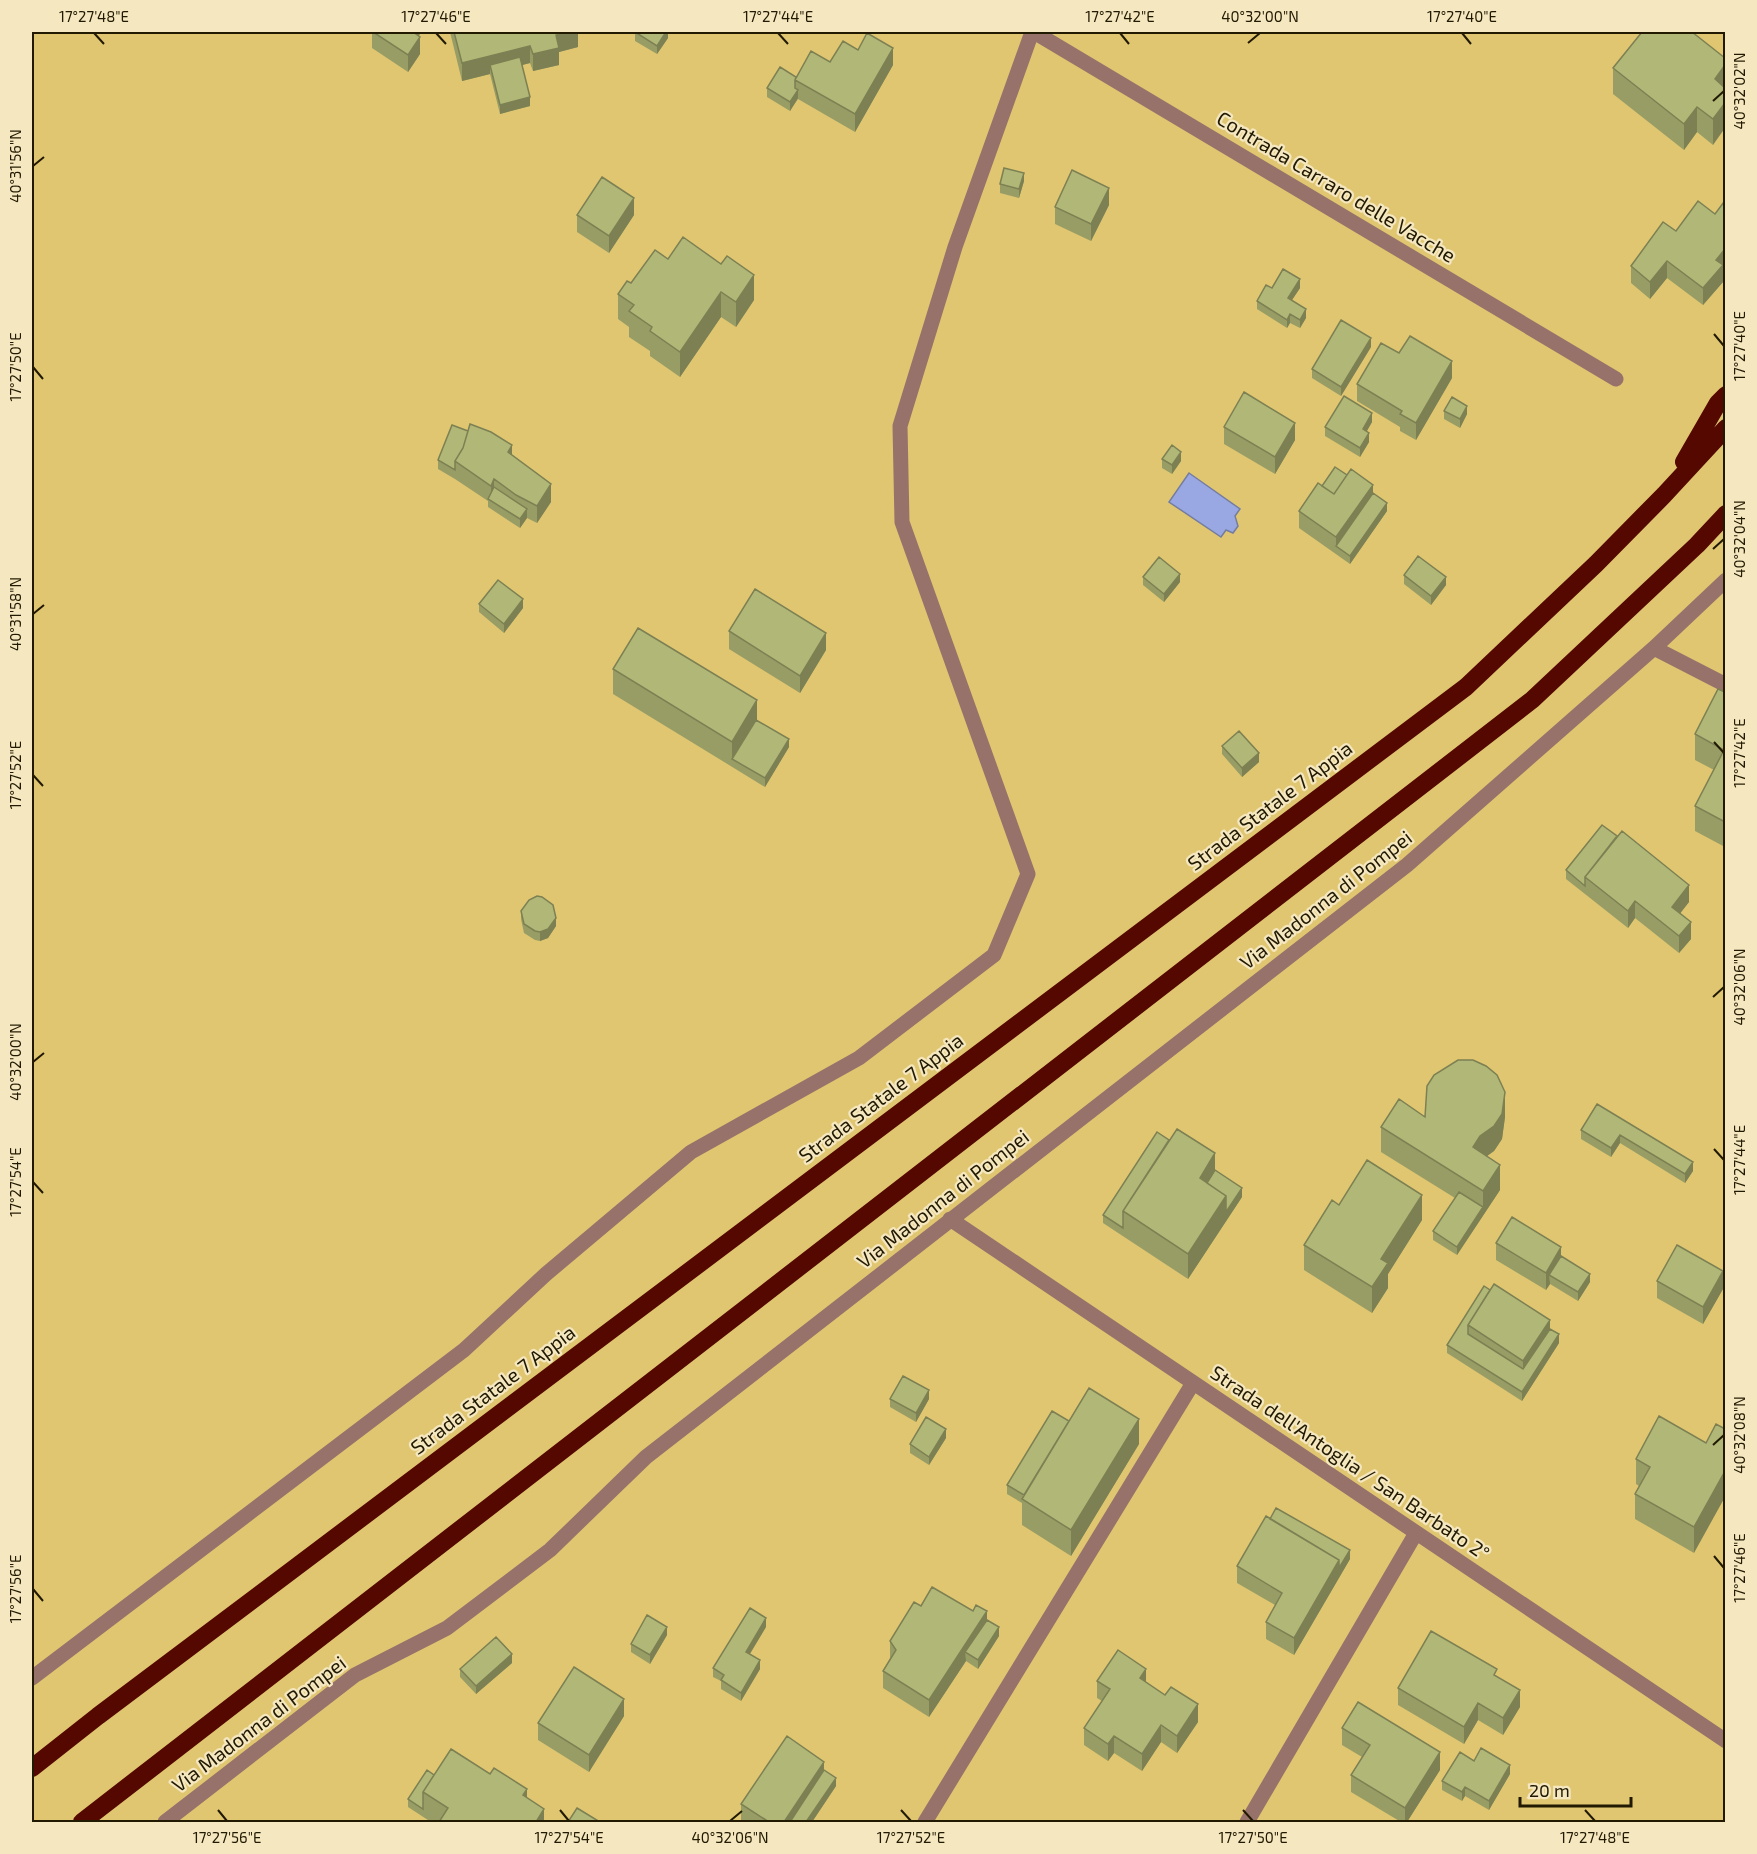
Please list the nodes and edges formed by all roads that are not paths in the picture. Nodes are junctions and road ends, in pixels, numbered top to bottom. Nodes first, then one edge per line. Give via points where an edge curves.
1 (1033, 32) edge
2 (1616, 379) dead end
3 (1725, 395) edge
4 (1725, 428) edge
5 (1664, 495) junction
6 (1725, 514) edge
7 (1725, 580) edge
8 (1654, 648) junction
9 (1725, 685) edge
10 (951, 1220) junction
11 (1193, 1383) junction
12 (1416, 1533) junction
13 (32, 1678) edge
14 (1725, 1742) edge
15 (32, 1768) edge
16 (82, 1822) edge
17 (165, 1822) edge
18 (925, 1822) edge
19 (1247, 1822) edge

1 - 2 street, Contrada Carraro delle Vacche
1 - 13 street via 955,247 900,426 902,522 1028,874 994,955 859,1058 691,1152 546,1274 464,1350
3 - 5 highway
4 - 5 highway, Strada Statale 7 Appia
5 - 15 highway, Strada Statale 7 Appia via 1466,687
6 - 16 highway via 1698,545 1532,700
7 - 8 street, Via Madonna di Pompei
8 - 9 street
8 - 10 street, Via Madonna di Pompei via 1407,865
10 - 11 street, Strada dell'Antoglia / San Barbato 2°
10 - 17 street, Via Madonna di Pompei via 646,1457 550,1551 447,1628 355,1675
11 - 12 street, Strada dell'Antoglia / San Barbato 2°
11 - 18 street
12 - 14 street, Strada dell'Antoglia / San Barbato 2°
12 - 19 street

